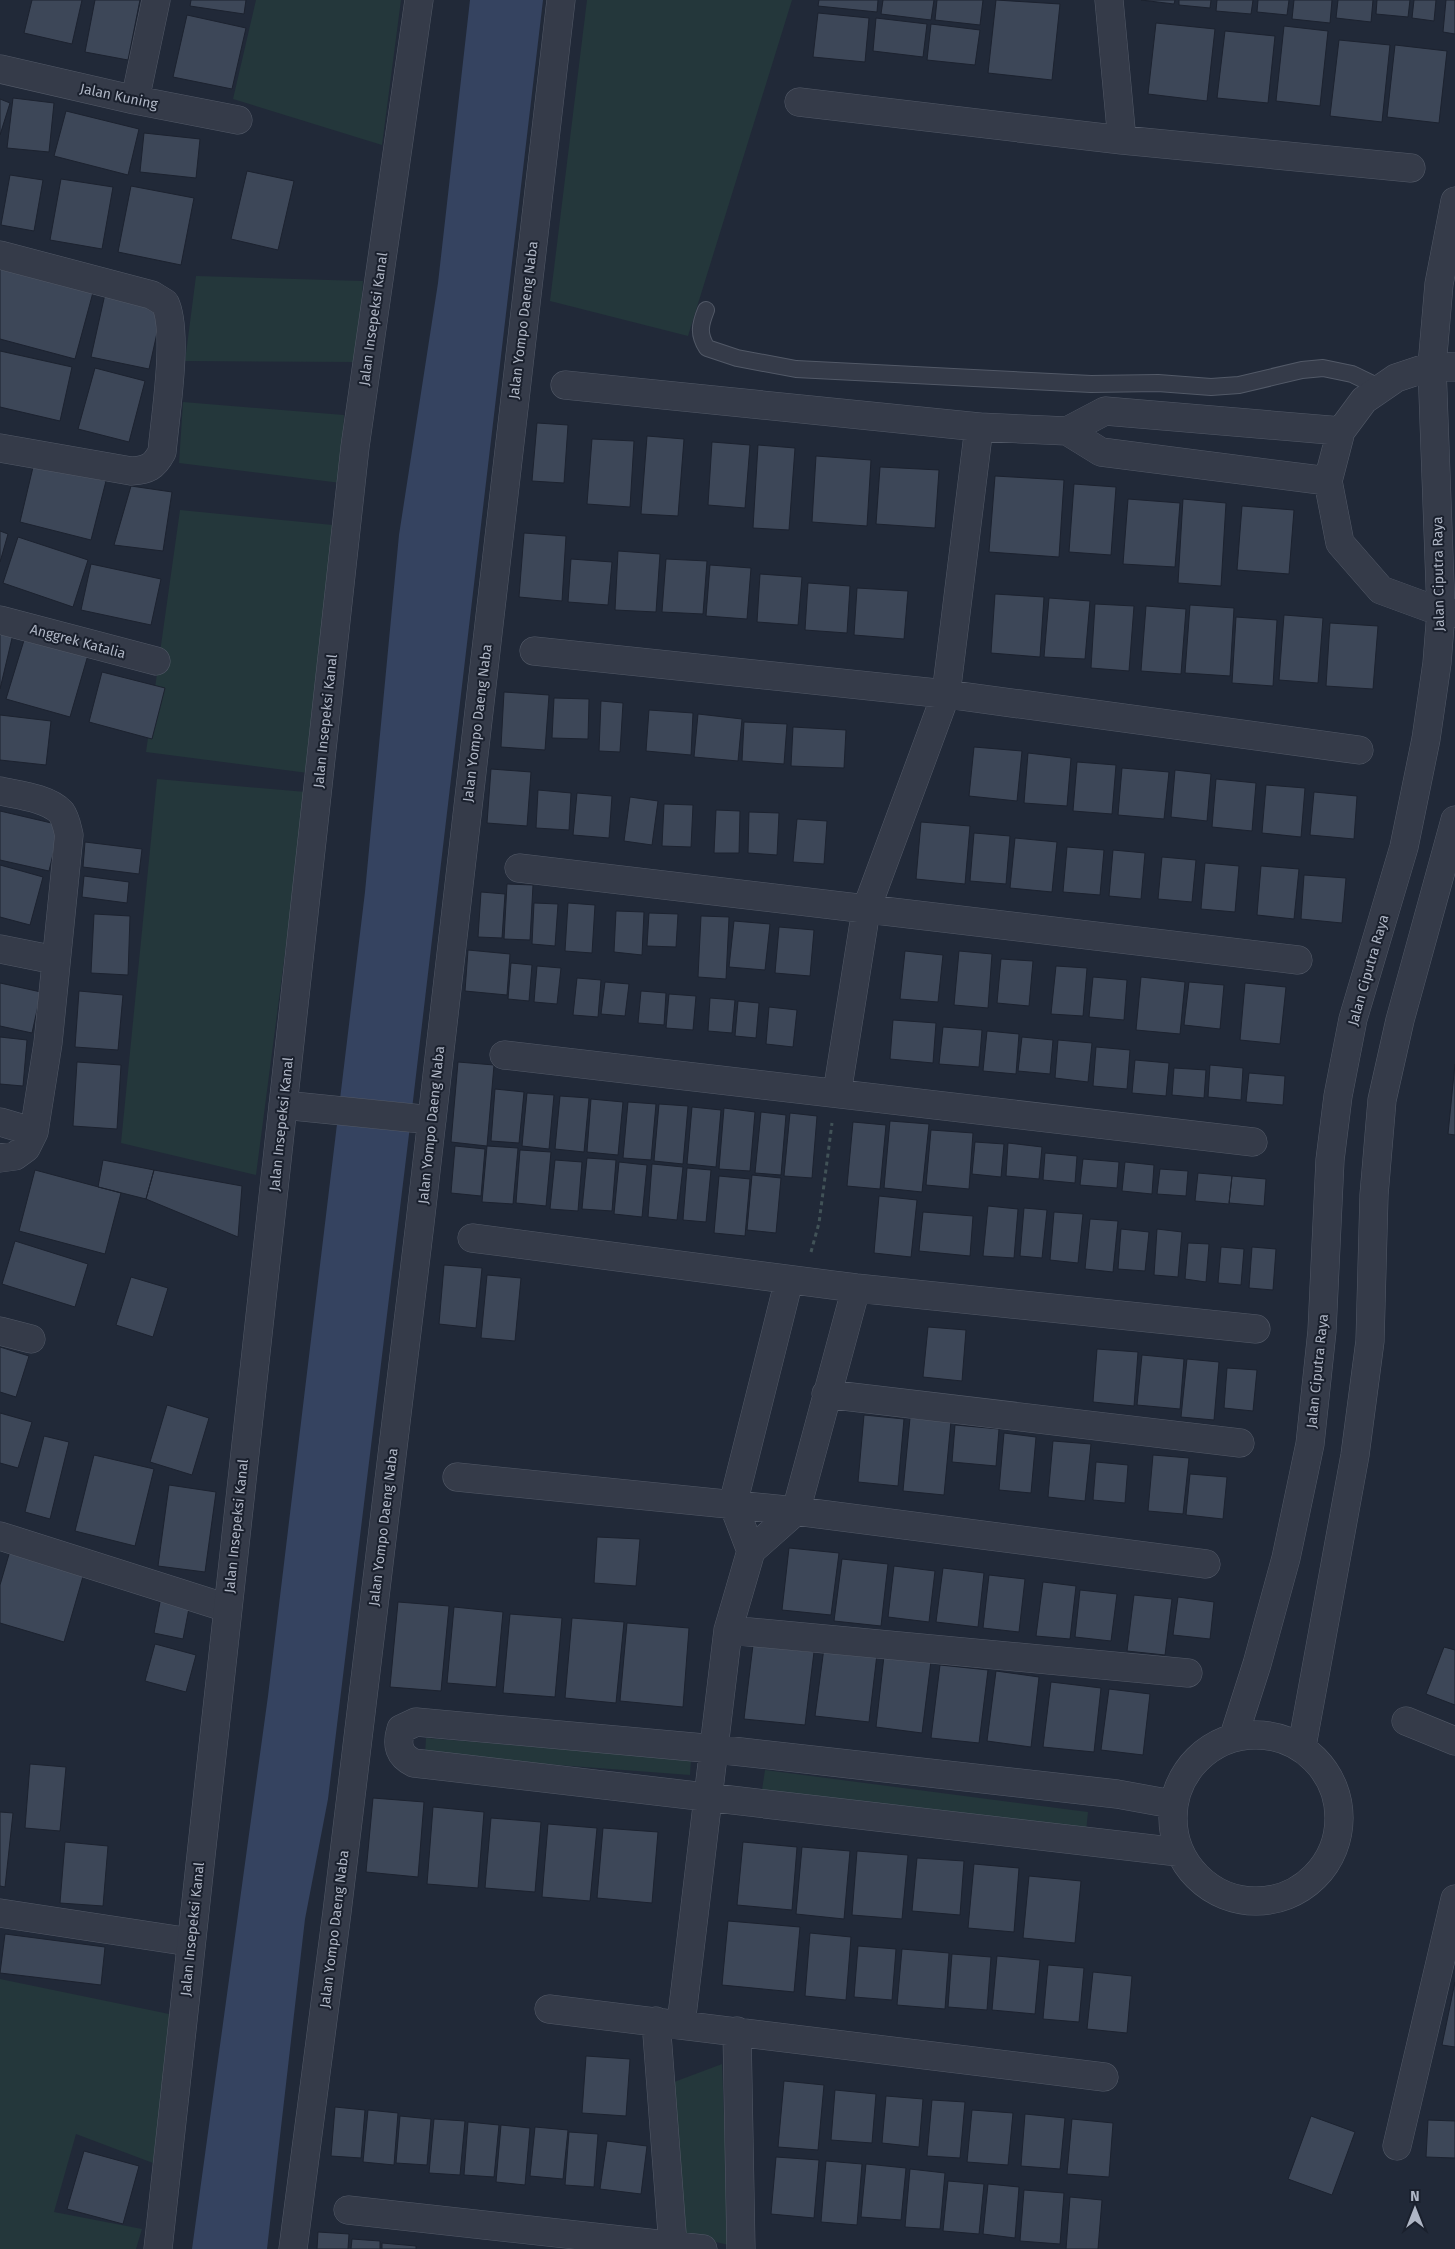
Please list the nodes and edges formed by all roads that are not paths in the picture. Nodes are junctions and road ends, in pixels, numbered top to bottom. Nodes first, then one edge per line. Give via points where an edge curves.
1 (156, 0) edge
2 (419, 0) edge
3 (561, 0) edge
4 (1109, 0) edge
5 (0, 69) edge
6 (135, 100) junction
7 (799, 102) dead end
8 (238, 120) dead end
9 (1122, 140) junction
10 (1411, 168) dead end
11 (1455, 201) edge
12 (0, 255) edge
13 (706, 310) dead end
14 (1444, 366) edge
15 (565, 385) dead end
16 (1381, 388) junction
17 (979, 427) junction
18 (1067, 431) junction
19 (1342, 431) junction
20 (0, 448) edge
21 (1328, 482) junction
22 (1448, 612) edge
23 (0, 620) edge
24 (534, 651) dead end
25 (156, 661) dead end
26 (946, 694) junction
27 (1359, 750) dead end
28 (0, 791) edge
29 (1455, 820) edge
30 (519, 868) dead end
31 (866, 910) junction
32 (0, 950) edge
33 (55, 960) junction
34 (1298, 960) dead end
35 (504, 1054) dead end
36 (837, 1093) junction
37 (1338, 1096) junction
38 (1382, 1100) junction
39 (283, 1105) junction
40 (432, 1120) junction
41 (0, 1122) edge
42 (34, 1132) junction
43 (1253, 1142) dead end
44 (0, 1158) edge
45 (472, 1238) dead end
46 (796, 1281) junction
47 (856, 1288) junction
48 (1256, 1329) dead end
49 (0, 1331) edge
50 (31, 1339) dead end
51 (826, 1394) junction
52 (1240, 1443) dead end
53 (457, 1477) dead end
54 (733, 1504) junction
55 (796, 1511) junction
56 (0, 1536) edge
57 (751, 1551) junction
58 (1206, 1564) dead end
59 (228, 1608) junction
60 (728, 1630) junction
61 (1188, 1672) dead end
62 (1406, 1721) dead end
63 (1234, 1736) junction
64 (1455, 1741) edge
65 (1302, 1746) junction
66 (715, 1749) junction
67 (709, 1796) junction
68 (1172, 1804) junction
69 (1178, 1852) junction
70 (1455, 1899) edge
71 (0, 1913) edge
72 (190, 1942) junction
73 (550, 2008) dead end
74 (668, 2023) junction
75 (737, 2031) junction
76 (1104, 2077) dead end
77 (1397, 2146) dead end
78 (348, 2210) dead end
79 (672, 2246) junction
80 (158, 2249) edge
81 (293, 2249) edge
82 (703, 2249) edge
83 (741, 2249) edge

1 - 6 street
2 - 39 street, Jalan Insepeksi Kanal via 355,446
3 - 40 street, Jalan Yompo Daeng Naba
4 - 9 street
5 - 6 street, Jalan Kuning
6 - 8 street, Jalan Kuning
7 - 9 street
9 - 10 street
11 - 14 street, Jalan Ciputra Raya via 1438,284
12 - 20 street via 160,299 169,311 170,328 162,452 156,464 147,470 131,471
13 - 16 lane via 700,324 700,336 707,348 737,358 796,369 1091,384 1158,382 1211,387 1239,385 1324,368 1352,374
14 - 16 street via 1396,378
14 - 22 street, Jalan Ciputra Raya
15 - 17 street
16 - 19 street via 1364,400
17 - 18 street
17 - 26 street
18 - 19 street via 1105,411
18 - 21 street via 1101,452
19 - 21 street
21 - 22 street via 1340,543 1381,590
22 - 37 street, Jalan Ciputra Raya via 1404,847 1353,1019
23 - 25 street, Anggrek Katalia
24 - 26 street
26 - 27 street
26 - 31 street
28 - 33 street via 45,803 60,811 66,821 69,835
29 - 38 street via 1400,1020
30 - 31 street
31 - 34 street
31 - 36 street
32 - 33 street
33 - 42 street via 48,1043
35 - 36 street
36 - 43 street
37 - 38 street
37 - 63 street, Jalan Ciputra Raya via 1330,1160 1322,1331 1310,1444 1286,1558
38 - 65 street via 1374,1195 1370,1341 1355,1455
39 - 40 street
39 - 59 street, Jalan Insepeksi Kanal
40 - 81 street, Jalan Yompo Daeng Naba
41 - 42 street
42 - 44 street via 26,1148 15,1156
45 - 46 street
46 - 47 street
46 - 54 street
47 - 48 street
47 - 51 street
49 - 50 street
51 - 52 street
51 - 55 street
53 - 54 street
54 - 55 street
54 - 57 street
55 - 57 street
55 - 58 street
56 - 59 street
57 - 60 street
59 - 72 street, Jalan Insepeksi Kanal
60 - 61 street
60 - 66 street
62 - 64 street
63 - 65 street via 1269,1734
63 - 68 street via 1193,1760
65 - 69 street via 1332,1779 1342,1823 1327,1866 1293,1895 1248,1903 1206,1887
66 - 67 street
66 - 67 street via 416,1722 402,1729 398,1738 398,1748 404,1758 414,1763
66 - 68 street via 1116,1794
67 - 69 street
67 - 74 street
68 - 69 street
70 - 77 street
71 - 72 street
72 - 80 street, Jalan Insepeksi Kanal
73 - 74 street
74 - 75 street
74 - 79 street
75 - 76 street
75 - 83 street
78 - 79 street
79 - 82 street

